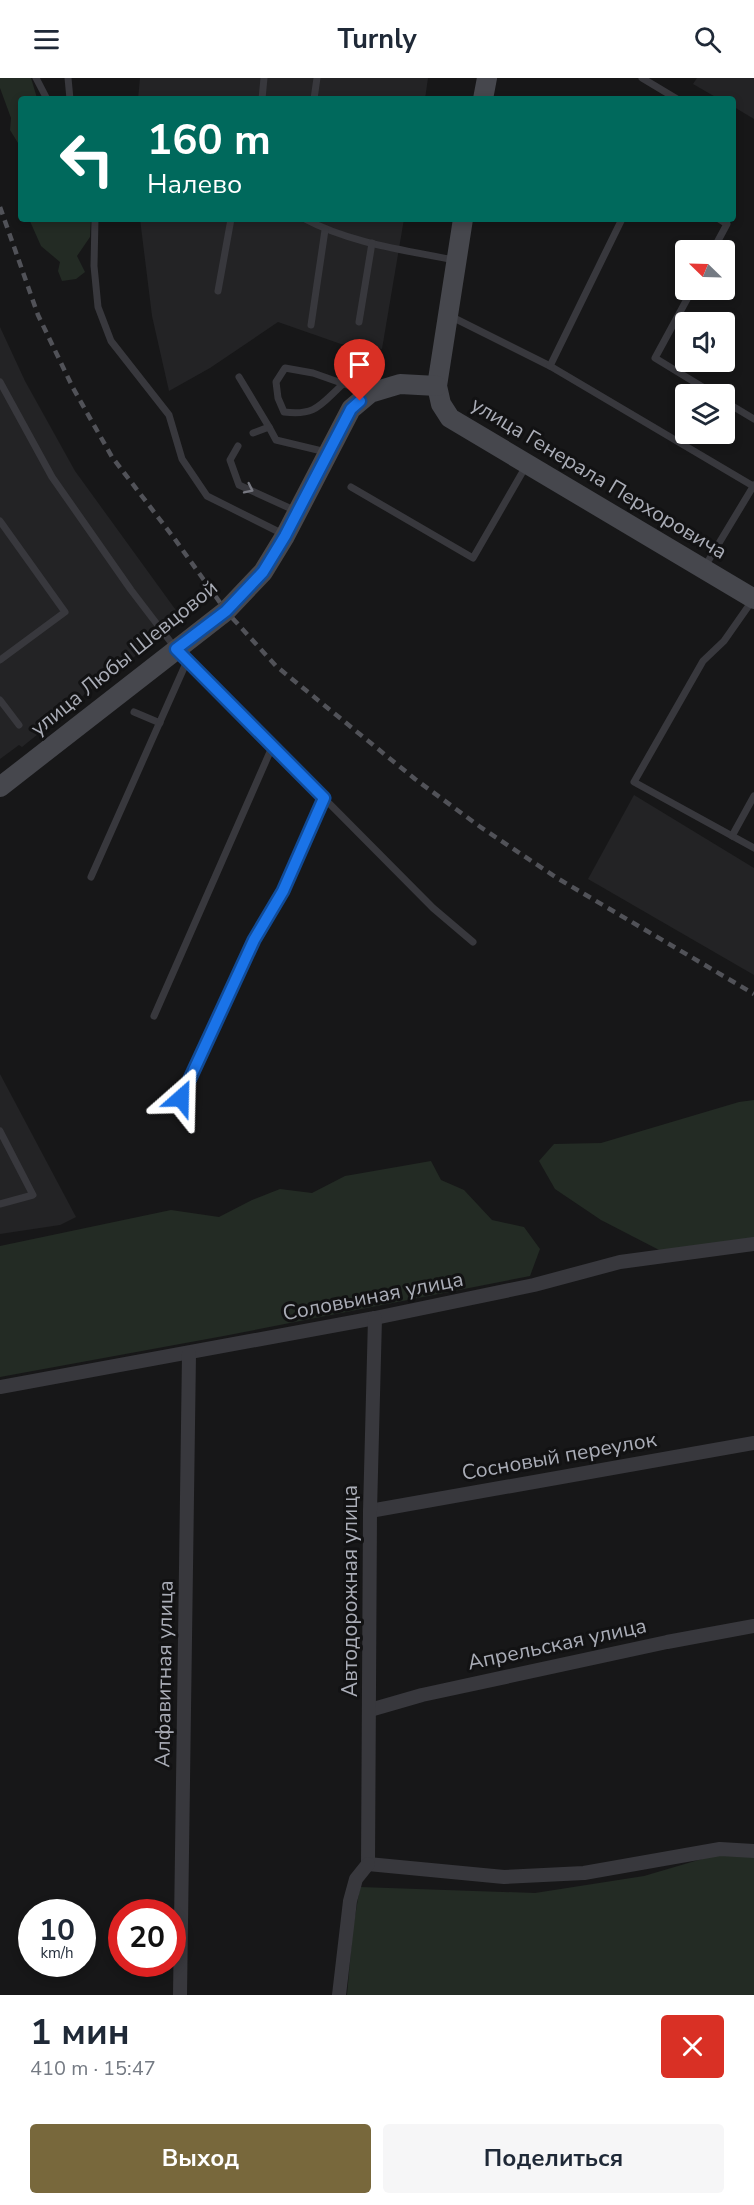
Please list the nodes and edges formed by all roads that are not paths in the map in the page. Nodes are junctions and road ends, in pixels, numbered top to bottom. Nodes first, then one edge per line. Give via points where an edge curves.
1 (36, 78) edge
2 (68, 78) edge
3 (264, 78) edge
4 (317, 78) edge
5 (487, 78) edge
6 (642, 78) edge
7 (45, 96) edge
8 (70, 96) edge
9 (262, 96) edge
10 (314, 96) edge
11 (484, 96) edge
12 (672, 96) edge
13 (95, 222) edge
14 (230, 222) edge
15 (311, 222) edge
16 (463, 222) edge
17 (621, 222) edge
18 (723, 222) edge
19 (326, 230) junction
20 (718, 240) edge
21 (372, 243) junction
22 (457, 260) junction
23 (218, 291) dead end
24 (687, 300) edge
25 (448, 315) junction
26 (359, 322) dead end
27 (311, 326) dead end
28 (550, 366) junction
29 (239, 377) dead end
30 (0, 382) edge
31 (698, 384) edge
32 (342, 385) junction
33 (437, 386) junction
34 (370, 393) junction
35 (735, 407) edge
36 (754, 418) edge
37 (269, 427) junction
38 (253, 433) dead end
39 (238, 446) dead end
40 (328, 453) junction
41 (527, 464) junction
42 (754, 486) edge
43 (351, 487) dead end
44 (296, 511) junction
45 (0, 521) edge
46 (285, 536) junction
47 (704, 568) junction
48 (754, 599) edge
49 (182, 655) junction
50 (0, 660) edge
51 (0, 700) edge
52 (134, 712) dead end
53 (160, 723) junction
54 (19, 725) dead end
55 (273, 746) junction
56 (0, 787) edge
57 (754, 796) edge
58 (324, 798) junction
59 (732, 836) junction
60 (754, 848) edge
61 (91, 877) dead end
62 (473, 942) dead end
63 (154, 1016) dead end
64 (181, 1098) dead end
65 (0, 1131) edge
66 (0, 1204) edge
67 (754, 1244) edge
68 (375, 1318) junction
69 (189, 1354) junction
70 (0, 1387) edge
71 (754, 1443) edge
72 (370, 1511) junction
73 (754, 1626) edge
74 (370, 1710) junction
75 (754, 1851) edge
76 (368, 1864) junction
77 (180, 1995) edge
78 (339, 1995) edge

1 - 7 lane
2 - 8 lane
3 - 9 lane
4 - 10 lane
5 - 11 street
6 - 12 lane
13 - 46 lane via 98,307 111,341 169,415 182,459 207,496
14 - 23 lane
15 - 19 lane
16 - 22 street
17 - 28 lane
18 - 20 lane via 727,224
19 - 21 lane
19 - 27 lane
21 - 22 lane
21 - 26 lane
22 - 25 street
24 - 31 lane via 655,358
25 - 28 lane
25 - 33 street
28 - 42 lane
29 - 37 lane
30 - 49 lane via 52,477
32 - 32 lane via 313,373 285,368 276,382 284,412 299,414 315,411
32 - 34 lane
33 - 34 street, улица Любы Шевцовой via 400,384
33 - 41 street, улица Генерала Перхоровича via 441,404 450,418
34 - 40 street, улица Любы Шевцовой via 351,409
35 - 36 lane
37 - 38 lane
37 - 40 lane via 276,440
39 -> 44 lane via 230,460 239,484
40 - 44 street, улица Любы Шевцовой
41 - 43 lane via 473,558
41 - 47 street, улица Генерала Перхоровича
42 - 47 lane
44 - 46 street, улица Любы Шевцовой
45 - 50 lane via 65,612
46 - 49 street, улица Любы Шевцовой via 263,572
47 - 48 street, улица Генерала Перхоровича
48 - 59 lane via 724,641 703,661 634,782
49 - 53 lane
49 - 55 lane
49 - 56 street, улица Любы Шевцовой
51 - 54 lane
52 - 53 lane
53 - 61 lane
55 - 58 lane
55 - 63 lane
57 - 59 lane
58 - 62 lane via 433,908
58 - 64 lane via 283,891 254,940
59 - 60 lane
65 - 66 lane via 33,1195
67 - 68 street, Соловьиная улица via 620,1262 534,1285
68 - 69 street, Соловьиная улица
68 - 72 street, Автодорожная улица
69 - 70 street, Соловьиная улица
69 - 77 street, Алфавитная улица
71 - 72 street, Сосновый переулок
72 - 74 street, Автодорожная улица
73 - 74 street, Апрельская улица via 445,1690
74 - 76 street, Автодорожная улица
75 - 76 street via 720,1850 584,1873 504,1877
76 - 78 street via 356,1879 350,1901

